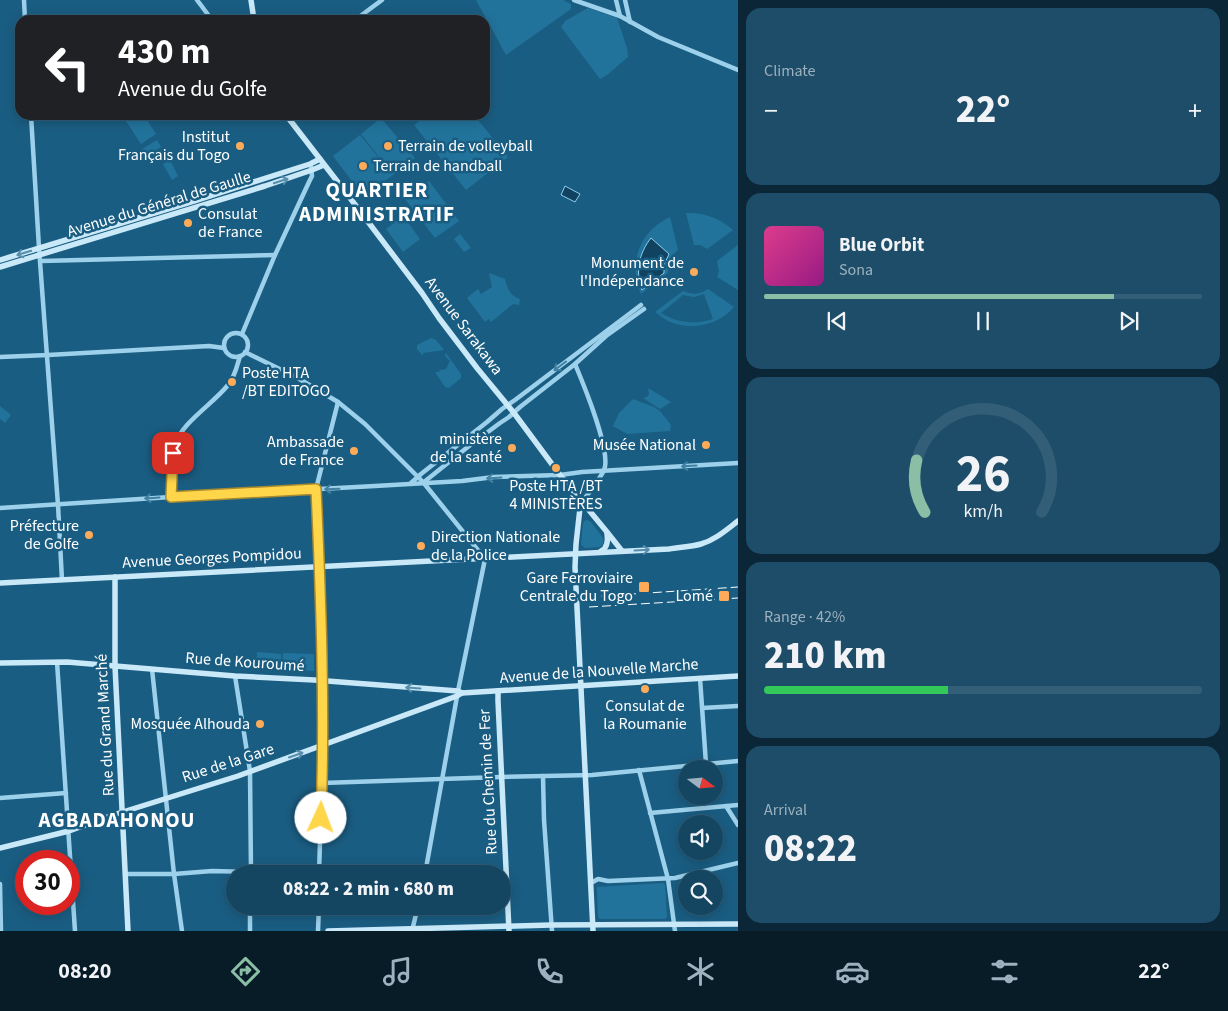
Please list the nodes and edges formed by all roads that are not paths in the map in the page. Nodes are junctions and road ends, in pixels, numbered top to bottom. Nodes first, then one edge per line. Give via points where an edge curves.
1 (24, 0) edge
2 (197, 0) edge
3 (251, 0) edge
4 (382, 0) edge
5 (574, 0) edge
6 (624, 0) edge
7 (616, 1) edge
8 (25, 15) edge
9 (208, 15) edge
10 (253, 15) edge
11 (362, 15) edge
12 (620, 16) junction
13 (630, 22) junction
14 (738, 70) edge
15 (31, 120) edge
16 (290, 120) edge
17 (320, 159) junction
18 (324, 165) junction
19 (311, 167) junction
20 (182, 208) junction
21 (39, 248) junction
22 (275, 255) junction
23 (40, 259) junction
24 (0, 260) edge
25 (0, 268) edge
26 (240, 333) junction
27 (224, 345) junction
28 (248, 346) junction
29 (245, 352) junction
30 (48, 356) junction
31 (240, 356) junction
32 (0, 357) edge
33 (233, 357) junction
34 (258, 358) junction
35 (575, 364) junction
36 (234, 374) junction
37 (338, 402) junction
38 (508, 405) junction
39 (514, 413) junction
40 (495, 416) junction
41 (500, 423) junction
42 (465, 440) junction
43 (469, 446) junction
44 (738, 463) edge
45 (604, 471) junction
46 (560, 474) junction
47 (419, 476) junction
48 (423, 482) junction
49 (411, 483) junction
50 (316, 489) junction
51 (171, 497) junction
52 (582, 502) junction
53 (58, 505) junction
54 (0, 508) edge
55 (595, 518) junction
56 (584, 519) junction
57 (738, 521) edge
58 (607, 532) junction
59 (576, 544) junction
60 (622, 551) junction
61 (586, 552) junction
62 (599, 552) junction
63 (576, 554) junction
64 (485, 559) junction
65 (319, 566) junction
66 (115, 577) junction
67 (62, 580) junction
68 (0, 583) edge
69 (57, 662) junction
70 (0, 663) edge
71 (115, 666) junction
72 (152, 668) junction
73 (235, 676) junction
74 (738, 676) edge
75 (700, 678) junction
76 (322, 681) junction
77 (582, 685) junction
78 (434, 690) junction
79 (498, 691) junction
80 (459, 693) junction
81 (438, 703) junction
82 (738, 706) edge
83 (702, 708) junction
84 (323, 745) junction
85 (706, 760) edge
86 (738, 761) edge
87 (723, 762) edge
88 (678, 767) edge
89 (639, 770) junction
90 (250, 771) junction
91 (586, 775) junction
92 (543, 776) junction
93 (502, 777) junction
94 (442, 779) junction
95 (322, 783) junction
96 (66, 794) junction
97 (0, 798) edge
98 (166, 798) junction
99 (738, 805) edge
100 (726, 806) junction
101 (123, 813) junction
102 (650, 813) junction
103 (738, 825) edge
104 (69, 831) junction
105 (0, 848) edge
106 (738, 863) edge
107 (250, 865) edge
108 (319, 865) edge
109 (427, 865) edge
110 (226, 872) edge
111 (126, 874) junction
112 (174, 874) junction
113 (668, 879) junction
114 (591, 883) junction
115 (0, 884) edge
116 (250, 915) edge
117 (319, 915) edge
118 (416, 915) edge
119 (738, 924) edge
120 (552, 928) edge
121 (593, 928) edge
122 (675, 928) edge
123 (509, 929) edge
124 (412, 930) edge
125 (1, 931) edge
126 (75, 931) edge
127 (128, 931) edge
128 (182, 931) edge
129 (250, 931) edge
130 (318, 931) edge
131 (328, 931) edge

1 - 8 street
2 - 9 street
3 - 10 street
4 - 11 street
5 - 12 street
6 - 7 street
6 - 13 street
7 - 12 street
12 - 13 street
13 - 14 street
15 - 21 street
16 - 17 street, Avenue Sarakawa
17 - 18 street, Avenue Sarakawa
17 - 19 street, Avenue du Général de Gaulle
18 - 19 street, Avenue du Général de Gaulle
18 - 38 street, Avenue Sarakawa
19 - 20 street, Avenue du Général de Gaulle
19 - 22 street via 312,176
20 - 21 street, Avenue du Général de Gaulle
20 - 23 street, Avenue du Général de Gaulle
21 - 23 street
21 -> 24 street, Avenue du Général de Gaulle
22 - 23 street
22 - 26 street
23 - 25 street, Avenue du Général de Gaulle
23 - 30 street
26 - 27 street via 229,334
26 - 28 street via 247,339
27 - 30 street
27 - 33 street via 227,354
28 - 29 street
28 - 34 street
29 - 31 street
29 - 34 street
30 - 32 street
30 - 53 street
31 - 33 street
31 - 36 street
33 - 36 street
34 - 37 street
35 -> 38 street via 642,307
35 - 39 street
35 - 45 street via 598,428 606,458
36 - 51 street via 229,384 179,436 173,453
37 - 47 street
37 - 50 street
38 - 39 street, Avenue Sarakawa
38 - 40 street
39 - 41 street
39 - 46 street, Avenue Sarakawa
40 - 41 street
40 - 42 street
41 - 43 street
42 - 43 street
42 - 47 street
43 - 48 street
44 -> 45 street
45 - 46 street
45 - 52 street
46 -> 48 street
46 - 52 street, Avenue Sarakawa
47 - 48 street
47 - 49 street
48 - 49 street
48 - 64 street
49 -> 50 street
50 - 51 street
50 - 65 street
51 -> 53 street
52 - 55 street, Avenue Sarakawa
52 - 56 street via 580,508
53 - 54 street
53 - 67 street
55 - 56 street
55 - 58 street, Avenue Sarakawa
56 - 59 street
60 -> 57 street via 695,545 712,539
58 - 60 street, Avenue Sarakawa
58 - 62 street via 607,546
59 - 61 street
59 - 63 street
60 - 62 street
61 - 62 street
61 - 63 street, Avenue Georges Pompidou
63 - 64 street, Avenue Georges Pompidou
63 - 77 street
64 - 65 street, Avenue Georges Pompidou
64 - 80 street
65 - 66 street, Avenue Georges Pompidou
65 - 76 street
66 - 67 street, Avenue Georges Pompidou
66 - 71 street, Rue du Grand Marché
67 - 68 street, Avenue Georges Pompidou
69 - 70 street, Rue de Kouroumé
69 - 71 street, Rue de Kouroumé
69 - 96 street
71 - 72 street, Rue de Kouroumé
71 - 101 street, Rue du Grand Marché
72 - 73 street, Rue de Kouroumé
72 - 98 street
73 - 76 street, Rue de Kouroumé
73 - 90 street
74 - 75 street, Avenue de la Nouvelle Marche
75 - 77 street, Avenue de la Nouvelle Marche
75 - 83 street
78 -> 76 street, Rue de Kouroumé
76 - 84 street
77 - 79 street, Avenue de la Nouvelle Marche
77 - 91 street
78 - 80 street, Rue de Kouroumé
78 - 81 street via 442,696
79 - 80 street, Avenue de la Nouvelle Marche
79 - 93 street, Rue du Chemin de Fer
80 - 81 street, Rue de la Gare
80 - 94 street
81 - 84 street, Rue de la Gare
82 - 83 street
83 - 85 street
90 -> 84 street, Rue de la Gare
84 - 95 street
86 - 87 street
88 - 89 street
89 - 91 street
89 - 102 street
90 - 98 street, Rue de la Gare
90 - 107 street
91 - 92 street
91 - 114 street
92 - 93 street
92 - 120 street
93 - 94 street
93 - 123 street, Rue du Chemin de Fer
94 - 95 street
94 - 109 street
95 - 108 street
96 - 97 street
96 - 104 street
98 - 101 street, Rue de la Gare
98 - 112 street
99 - 100 street
100 - 102 street
100 - 103 street
101 - 104 street, Rue de la Gare
101 - 111 street, Rue du Grand Marché
102 - 113 street
104 - 105 street, Rue de la Gare
104 - 126 street
106 - 113 street
110 - 112 street
111 - 112 street
111 - 127 street, Rue du Grand Marché
112 - 128 street
113 - 114 street via 598,880
113 - 122 street
114 - 121 street
115 - 125 street
116 - 129 street
117 - 130 street
118 - 124 street
119 - 122 street
120 - 121 street
120 - 123 street
121 - 122 street
123 - 124 street
124 - 131 street

